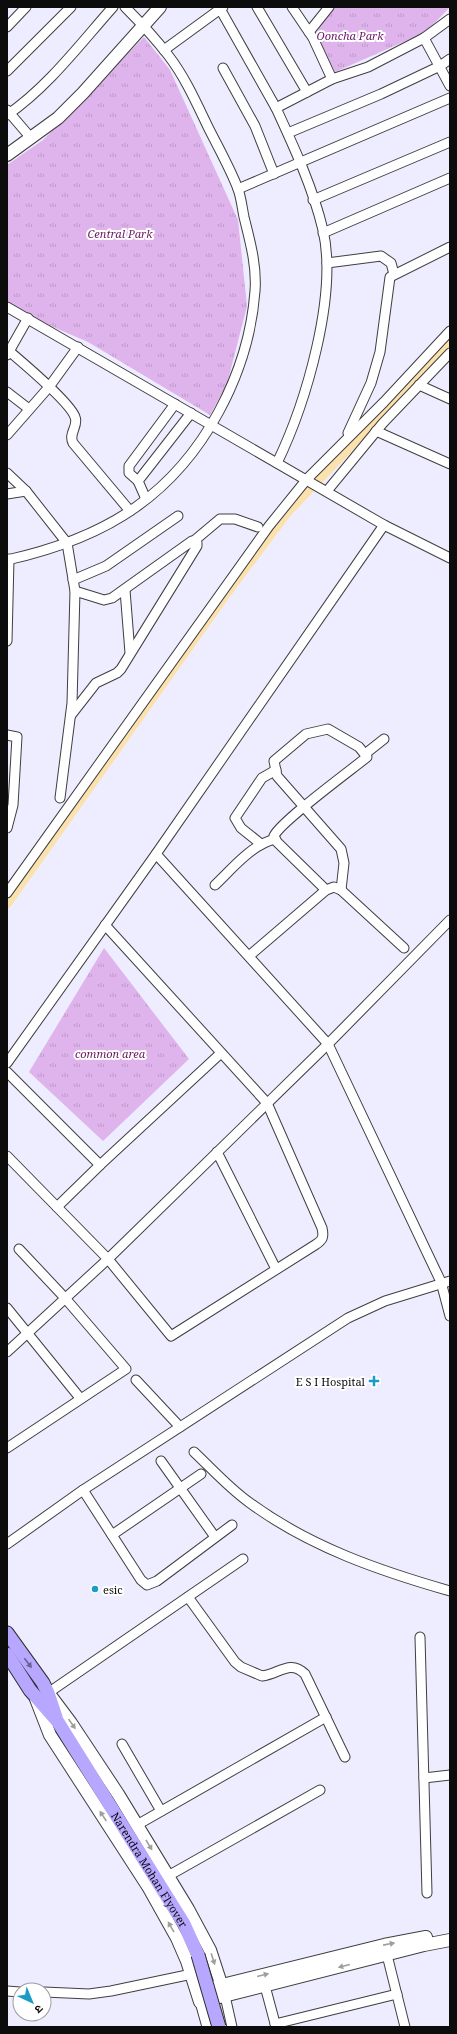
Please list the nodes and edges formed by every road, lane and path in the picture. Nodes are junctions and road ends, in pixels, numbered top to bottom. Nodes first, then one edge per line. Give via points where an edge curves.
1 (26, 7) edge
2 (70, 7) edge
3 (113, 7) edge
4 (125, 7) edge
5 (160, 7) edge
6 (257, 7) edge
7 (292, 7) edge
8 (329, 7) edge
9 (220, 8) edge
10 (450, 19) edge
11 (143, 26) junction
12 (7, 27) edge
13 (309, 32) junction
14 (424, 38) junction
15 (164, 50) junction
16 (450, 59) edge
17 (440, 66) junction
18 (223, 68) dead end
19 (7, 71) edge
20 (332, 79) junction
21 (450, 86) edge
22 (307, 92) junction
23 (450, 98) edge
24 (276, 108) junction
25 (8, 113) edge
26 (288, 133) junction
27 (31, 138) junction
28 (450, 142) edge
29 (7, 156) edge
30 (301, 164) junction
31 (274, 174) junction
32 (450, 178) edge
33 (238, 189) junction
34 (313, 200) junction
35 (323, 232) junction
36 (450, 246) edge
37 (327, 263) junction
38 (394, 274) junction
39 (7, 307) edge
40 (28, 318) junction
41 (450, 331) edge
42 (78, 347) junction
43 (8, 353) edge
44 (450, 353) edge
45 (419, 385) junction
46 (49, 387) junction
47 (7, 392) edge
48 (450, 398) edge
49 (175, 404) junction
50 (29, 409) junction
51 (191, 413) junction
52 (212, 426) junction
53 (376, 432) junction
54 (7, 435) edge
55 (342, 442) junction
56 (277, 463) junction
57 (450, 464) edge
58 (7, 474) edge
59 (308, 480) junction
60 (138, 481) junction
61 (26, 491) junction
62 (327, 491) junction
63 (7, 494) edge
64 (146, 499) junction
65 (130, 511) junction
66 (178, 516) dead end
67 (384, 525) junction
68 (258, 527) dead end
69 (195, 540) junction
70 (67, 543) junction
71 (450, 558) edge
72 (8, 559) edge
73 (73, 580) junction
74 (125, 590) junction
75 (75, 591) junction
76 (7, 637) edge
77 (7, 641) edge
78 (130, 653) junction
79 (71, 715) junction
80 (7, 735) edge
81 (384, 739) dead end
82 (365, 754) junction
83 (276, 770) junction
84 (11, 780) edge
85 (60, 798) dead end
86 (304, 808) junction
87 (7, 828) edge
88 (275, 839) junction
89 (261, 844) junction
90 (156, 854) junction
91 (215, 885) dead end
92 (326, 890) junction
93 (341, 890) junction
94 (7, 893) edge
95 (450, 920) edge
96 (105, 925) junction
97 (404, 948) dead end
98 (249, 956) junction
99 (328, 1044) junction
100 (221, 1053) junction
101 (7, 1063) edge
102 (7, 1072) edge
103 (267, 1103) junction
104 (217, 1152) junction
105 (7, 1156) edge
106 (100, 1165) junction
107 (57, 1207) junction
108 (19, 1249) dead end
109 (108, 1258) junction
110 (276, 1269) junction
111 (446, 1282) edge
112 (65, 1298) junction
113 (7, 1308) edge
114 (450, 1316) edge
115 (28, 1332) junction
116 (7, 1352) edge
117 (136, 1380) dead end
118 (80, 1398) junction
119 (180, 1427) junction
120 (7, 1448) edge
121 (194, 1452) dead end
122 (162, 1461) dead end
123 (200, 1474) dead end
124 (180, 1488) junction
125 (83, 1490) junction
126 (232, 1525) dead end
127 (112, 1535) junction
128 (215, 1537) junction
129 (7, 1544) edge
130 (243, 1559) dead end
131 (450, 1591) edge
132 (188, 1597) junction
133 (7, 1633) edge
134 (420, 1637) dead end
135 (7, 1654) edge
136 (48, 1693) junction
137 (35, 1696) junction
138 (326, 1717) junction
139 (58, 1722) junction
140 (122, 1744) dead end
141 (345, 1757) dead end
142 (450, 1775) edge
143 (424, 1778) junction
144 (320, 1790) dead end
145 (161, 1811) junction
146 (137, 1825) junction
147 (168, 1876) junction
148 (427, 1893) dead end
149 (450, 1932) edge
150 (450, 1940) edge
151 (387, 1954) junction
152 (192, 1974) junction
153 (265, 1986) junction
154 (223, 1991) junction
155 (52, 1992) edge
156 (397, 1994) junction
157 (199, 1997) junction
158 (275, 2026) edge
159 (207, 2027) edge
160 (219, 2027) edge
161 (232, 2027) edge
162 (405, 2027) edge

1 - 12 street
2 - 19 street
3 - 25 street via 58,69
4 - 11 street
5 - 11 street
6 - 22 street
7 - 13 street
8 - 13 street
9 - 15 street
9 - 24 street
10 - 14 street
11 - 15 street
11 - 27 street via 83,93 58,118
13 - 20 street
14 - 17 street
14 - 20 street via 368,67
15 - 33 street via 187,84
16 - 17 street
17 - 21 street
17 - 26 street
18 - 31 street via 255,126
20 - 22 street
22 - 24 street
23 - 30 street
24 - 26 street
25 - 27 street
26 - 30 street
27 - 29 street
28 - 34 street
30 - 31 street
30 - 34 street
31 - 33 street
32 - 35 street
33 - 52 street via 253,254 256,290 248,334 230,393
34 - 35 street
35 - 37 street
36 - 38 street
37 - 38 street via 381,256 391,263
37 - 56 street via 314,362 302,401
38 - 55 street via 388,281 380,352 371,383
39 - 40 street
40 - 42 street
40 - 43 street
41 - 55 street via 384,402
42 - 46 street
42 - 49 street
43 - 46 street
44 - 45 street
45 - 48 street
45 - 53 street
46 - 50 street
46 - 65 street via 75,416 71,435 73,443
47 - 50 street
49 - 51 street
49 - 60 street via 130,466 129,473
50 - 54 street
51 - 52 street
51 - 60 street
52 - 56 street
52 - 64 street via 173,474
53 - 57 street
53 - 62 street
55 - 59 street
56 - 59 street
58 - 61 street
59 - 62 street
59 - 94 street via 261,537
60 - 64 street
61 - 63 street
61 - 70 street
62 - 67 street
64 - 65 street
65 - 70 street
66 - 73 street via 106,566
67 - 71 street
67 - 90 street
68 - 69 street via 235,519 220,519
69 - 74 street
69 - 78 street via 197,546
70 - 72 street via 42,552
70 - 73 street
72 - 76 street
73 - 75 street
74 - 75 street via 104,600
74 - 78 street
75 - 79 street
76 - 77 street
78 - 79 street via 117,673 96,683
79 - 85 street
80 - 84 street via 17,737
81 - 82 street
82 - 83 street via 359,747 328,729 306,734 274,761
82 - 86 street via 367,757
83 - 86 street via 277,776
83 - 89 street via 262,778 235,818 241,828
84 - 87 street via 13,805
86 - 88 street via 277,830
86 - 93 street via 341,849 344,863
88 - 89 street
88 - 92 street
89 - 91 street
90 - 96 street
90 - 98 street
92 - 93 street via 334,887
92 - 98 street
93 - 97 street
95 - 99 street
96 - 100 street
96 - 101 street
98 - 99 street
99 - 103 street
99 - 111 street
100 - 103 street
100 - 106 street
102 - 106 street
103 - 104 street
103 - 110 street via 324,1236 321,1242
104 - 109 street
104 - 110 street
105 - 107 street
106 - 107 street
107 - 109 street
108 - 112 street
109 - 110 street via 171,1336
109 - 112 street
111 - 114 street
111 - 119 street via 385,1301 348,1318
112 - 115 street
112 - 118 street via 126,1369
113 - 115 street
115 - 116 street
115 - 118 street
117 - 119 street
118 - 120 street
119 - 125 street
121 - 131 street via 249,1503 301,1536 396,1576
122 - 124 street
123 - 124 street
124 - 127 street
124 - 128 street
125 - 127 street
125 - 129 street
126 - 128 street
127 - 128 street via 141,1580 147,1585 157,1581
130 - 132 street
132 - 136 street
132 - 138 street via 241,1667 262,1676 290,1667 299,1668 305,1674
133 -> 136 main road, Narendra Mohan Flyover
134 - 143 street
135 - 137 main road, Narendra Mohan Flyover
136 - 139 main road, Narendra Mohan Flyover
136 -> 146 street via 71,1723
137 - 139 main road, Narendra Mohan Flyover
152 -> 137 street via 177,1938 149,1888 50,1735
138 - 141 street
138 - 145 street
139 - 160 main road, Narendra Mohan Flyover, bridge via 184,1924 198,1955
140 - 145 street
142 - 143 street
143 - 148 street
144 - 147 street
145 - 146 street
146 -> 147 street
147 -> 154 street via 210,1950
154 -> 149 street via 384,1945
150 - 151 street
151 -> 153 street
151 - 156 street
152 - 155 street via 112,1991 89,1994
152 - 157 street
153 - 154 street
153 - 158 street
154 - 157 street
154 - 161 street
156 - 158 street
156 - 162 street
157 - 159 street

